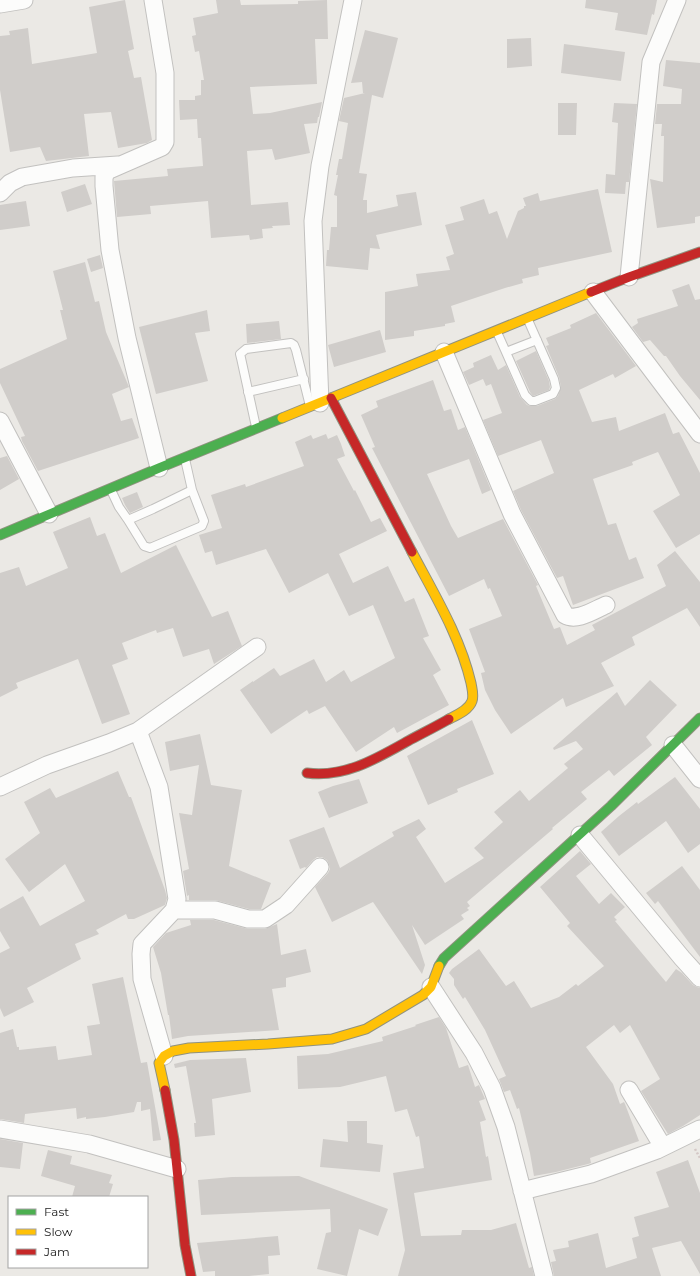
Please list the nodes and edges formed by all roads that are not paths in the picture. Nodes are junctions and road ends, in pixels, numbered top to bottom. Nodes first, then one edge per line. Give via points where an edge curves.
1 (24, 0) edge
2 (153, 0) edge
3 (353, 0) edge
4 (677, 0) edge
5 (0, 4) edge
6 (122, 164) junction
7 (0, 193) edge
8 (700, 252) edge
9 (629, 277) junction
10 (593, 292) junction
11 (528, 319) junction
12 (497, 331) junction
13 (537, 340) junction
14 (444, 352) junction
15 (506, 352) junction
16 (304, 379) junction
17 (248, 392) junction
18 (321, 403) junction
19 (0, 421) edge
20 (256, 429) junction
21 (700, 434) edge
22 (185, 458) junction
23 (159, 468) junction
24 (110, 489) junction
25 (192, 490) junction
26 (48, 514) junction
27 (128, 520) junction
28 (0, 535) edge
29 (606, 605) dead end
30 (257, 647) dead end
31 (700, 718) edge
32 (138, 731) junction
33 (673, 745) junction
34 (307, 773) dead end
35 (700, 779) edge
36 (0, 787) edge
37 (580, 835) junction
38 (320, 867) dead end
39 (174, 910) junction
40 (700, 978) edge
41 (430, 986) junction
42 (164, 1056) junction
43 (629, 1090) dead end
44 (0, 1129) edge
45 (700, 1129) edge
46 (663, 1147) junction
47 (177, 1169) junction
48 (522, 1190) junction
49 (191, 1276) edge
50 (544, 1276) edge

1 - 5 street
2 - 6 street via 165,73 165,142 162,147
3 - 18 street via 320,166 313,221
4 - 9 street via 651,62
6 - 7 street via 73,168 22,177 10,183
6 - 23 street via 107,171 104,177 110,250 127,338
8 - 9 street
9 - 10 street
10 - 11 street
10 - 21 street
11 - 12 street
11 - 13 lane
12 - 14 street
12 - 15 lane
13 - 15 lane
13 - 15 lane via 556,388 553,394 535,401 527,399
14 - 18 street
14 - 29 street via 512,514 564,615 576,618
16 - 17 lane
16 - 17 lane via 296,350 291,343 246,349 240,354
16 - 18 lane
17 - 20 lane
18 - 20 street
18 - 34 street via 452,628 468,671 473,694 472,702 464,711 378,757 345,771 316,775
19 - 26 street
20 - 22 street
22 - 23 street
22 - 25 lane
23 - 24 street
24 - 26 street
24 - 27 lane
25 - 27 lane
25 - 27 lane via 204,520 202,526 150,548 144,546
26 - 28 street
30 - 32 street
31 - 33 street
32 - 36 street via 46,765
32 - 39 street via 159,787 177,899
33 - 35 street
33 - 37 street
37 - 40 street
37 - 41 street via 444,958
38 - 39 street via 286,905 265,919 248,919 215,910
39 - 42 street via 142,944 141,954 142,978
41 - 42 street via 423,995 366,1029 332,1039 189,1048 173,1051
41 - 48 street via 474,1053 492,1088 506,1127
42 - 47 street via 159,1063
43 - 46 street
44 - 47 street via 90,1144
45 - 46 street
46 - 48 street via 591,1174
47 - 49 street via 182,1232
48 - 50 street

